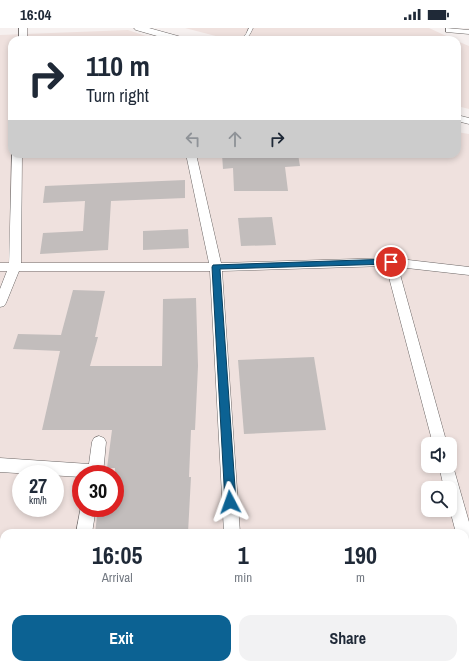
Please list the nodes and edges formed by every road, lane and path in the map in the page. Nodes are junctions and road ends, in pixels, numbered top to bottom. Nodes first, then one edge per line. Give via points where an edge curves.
1 (139, 28) edge
2 (449, 30) dead end
3 (469, 32) edge
4 (168, 36) edge
5 (17, 158) edge
6 (192, 158) edge
7 (391, 262) junction
8 (0, 267) edge
9 (15, 267) junction
10 (216, 267) junction
11 (469, 271) edge
12 (0, 303) edge
13 (438, 437) edge
14 (99, 442) dead end
15 (0, 465) edge
16 (96, 465) edge
17 (72, 470) edge
18 (448, 473) edge
19 (87, 517) edge
20 (85, 529) edge
21 (232, 529) edge
22 (463, 529) edge

1 - 4 street
2 - 3 street
5 - 9 street
6 - 10 street
7 - 10 street
7 - 11 street
7 - 13 street
8 - 9 street
9 - 10 street
9 - 12 street
10 - 21 street
14 - 16 street
15 - 17 street
18 - 22 street
19 - 20 street

